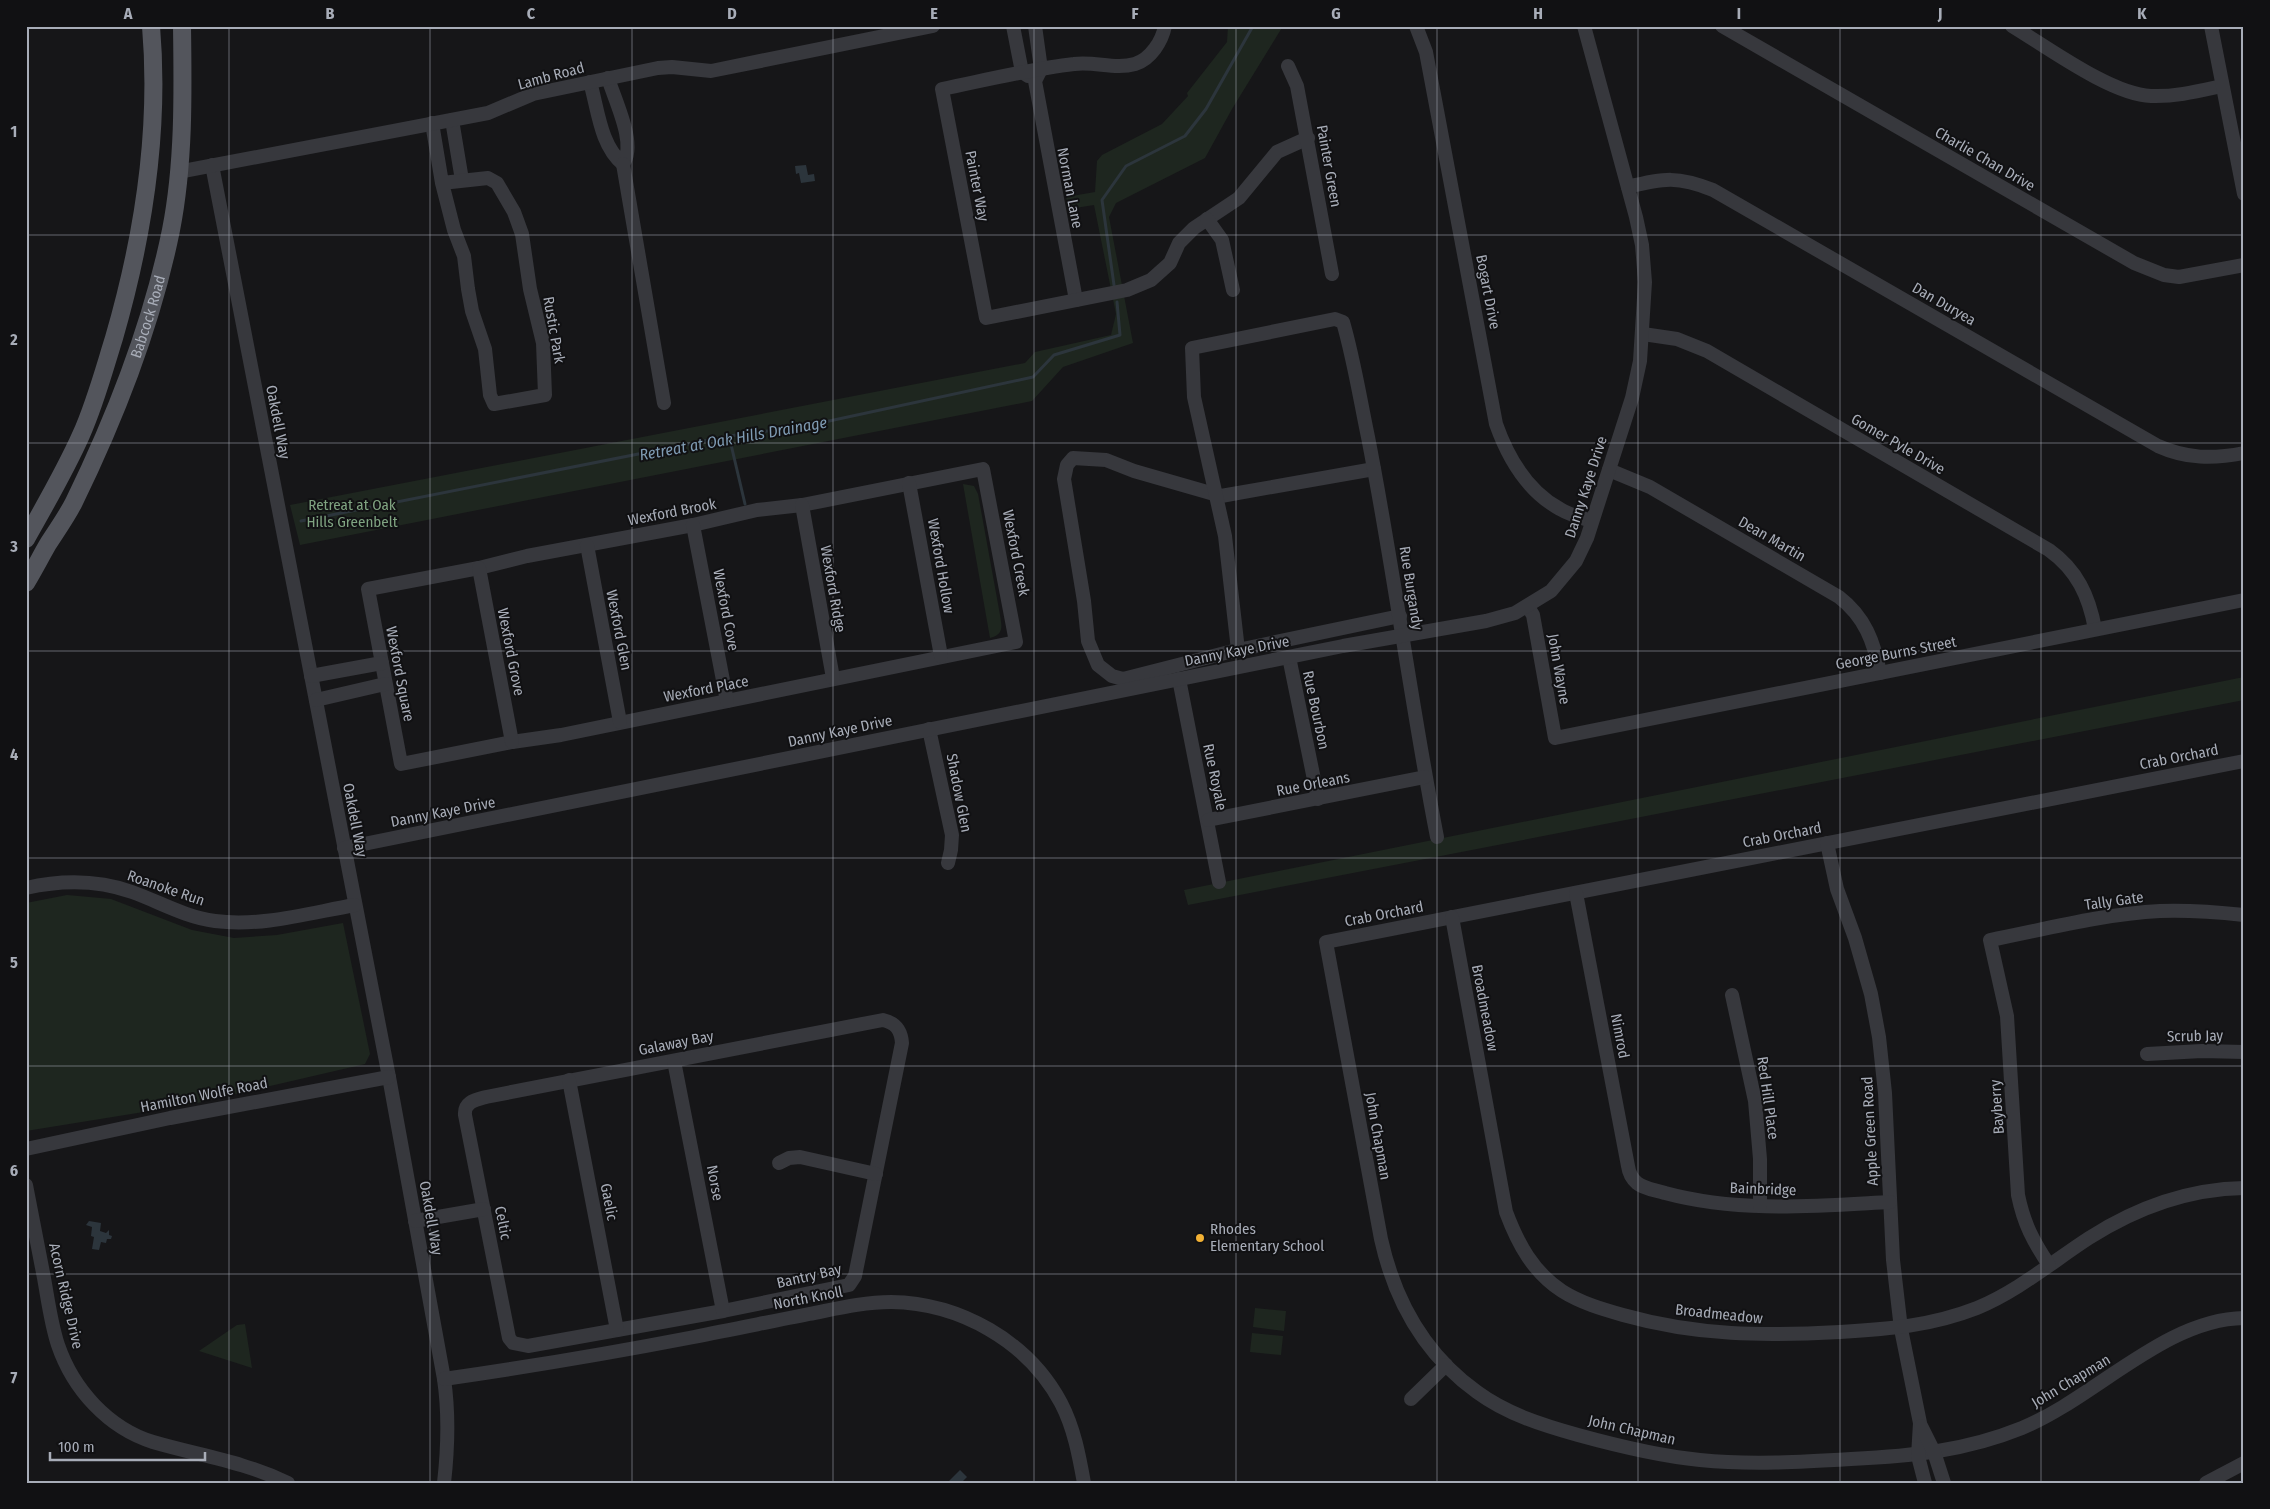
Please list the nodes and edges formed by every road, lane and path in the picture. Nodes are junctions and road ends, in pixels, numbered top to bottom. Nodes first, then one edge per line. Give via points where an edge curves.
1 (152, 26) edge
2 (182, 26) edge
3 (933, 26) edge
4 (1013, 26) edge
5 (1035, 26) edge
6 (1165, 26) edge
7 (1416, 26) edge
8 (1584, 26) edge
9 (1722, 26) edge
10 (2012, 26) edge
11 (2211, 26) edge
12 (886, 31) edge
13 (1288, 66) dead end
14 (1022, 72) junction
15 (1038, 75) junction
16 (608, 78) junction
17 (590, 82) junction
18 (2222, 86) junction
19 (452, 120) junction
20 (432, 123) junction
21 (1308, 138) junction
22 (456, 147) junction
23 (437, 150) junction
24 (623, 164) junction
25 (212, 165) junction
26 (178, 172) junction
27 (462, 180) junction
28 (442, 183) junction
29 (1628, 187) junction
30 (2244, 194) edge
31 (1207, 219) junction
32 (2244, 265) edge
33 (1332, 274) dead end
34 (1233, 290) dead end
35 (126, 294) junction
36 (153, 300) junction
37 (1076, 300) junction
38 (1644, 334) junction
39 (664, 403) dead end
40 (2244, 453) edge
41 (983, 469) joint
42 (1374, 469) junction
43 (1609, 470) junction
44 (909, 483) junction
45 (1214, 494) junction
46 (802, 504) junction
47 (1592, 521) junction
48 (693, 525) junction
49 (26, 539) edge
50 (586, 545) junction
51 (479, 568) junction
52 (26, 583) edge
53 (368, 589) joint
54 (2244, 600) edge
55 (1528, 607) junction
56 (1400, 616) junction
57 (2095, 629) junction
58 (1402, 636) junction
59 (1016, 642) joint
60 (1238, 650) junction
61 (941, 656) junction
62 (1289, 657) junction
63 (382, 663) junction
64 (1242, 667) junction
65 (353, 668) junction
66 (1880, 673) junction
67 (311, 676) junction
68 (833, 678) junction
69 (1179, 679) junction
70 (386, 684) junction
71 (358, 691) junction
72 (316, 700) junction
73 (727, 701) junction
74 (620, 722) junction
75 (930, 729) junction
76 (1555, 738) joint
77 (512, 742) junction
78 (2244, 761) edge
79 (401, 764) joint
80 (1425, 778) junction
81 (1318, 800) junction
82 (1208, 820) junction
83 (1437, 837) dead end
84 (1827, 843) junction
85 (344, 848) junction
86 (948, 863) dead end
87 (1219, 882) dead end
88 (26, 888) edge
89 (1576, 893) junction
90 (355, 905) junction
91 (2244, 916) edge
92 (1452, 917) junction
93 (1990, 940) joint
94 (1326, 942) joint
95 (1732, 995) dead end
96 (895, 1025) joint
97 (2244, 1052) edge
98 (2147, 1054) dead end
99 (674, 1060) junction
100 (389, 1077) junction
101 (569, 1080) junction
102 (466, 1107) joint
103 (26, 1149) edge
104 (779, 1163) dead end
105 (876, 1174) junction
106 (1637, 1183) joint
107 (26, 1184) edge
108 (2244, 1188) edge
109 (1890, 1202) junction
110 (1760, 1206) junction
111 (484, 1209) junction
112 (416, 1221) junction
113 (2049, 1265) junction
114 (723, 1311) junction
115 (2244, 1318) edge
116 (1901, 1328) junction
117 (618, 1330) junction
118 (513, 1343) joint
119 (1446, 1365) junction
120 (444, 1379) junction
121 (1411, 1399) dead end
122 (1920, 1423) junction
123 (1934, 1452) junction
124 (1918, 1456) junction
125 (2244, 1463) edge
126 (288, 1483) edge
127 (444, 1483) edge
128 (1084, 1483) edge
129 (1925, 1483) edge
130 (1944, 1483) edge
131 (2206, 1483) edge

1 - 35 main road, Babcock Road via 152,113 147,172 140,232
2 - 26 main road, Babcock Road
3 - 12 street, Lamb Road
4 - 14 street
5 - 15 street, Norman Lane
6 - 15 street, Painter Way via 1163,37 1152,53 1137,63 1117,67 1076,63
7 - 47 street, Bogart Drive via 1426,52 1496,424 1521,474 1560,509
8 - 29 street, Danny Kaye Drive
9 - 32 street, Charlie Chan Drive via 2134,263 2164,275 2179,277
10 - 18 street via 2128,92 2172,96
11 - 18 street
12 - 16 street, Lamb Road via 711,71 672,66
13 - 21 street, Painter Green via 1297,86
14 - 15 street, Painter Way
14 - 37 street, Painter Way via 942,89 986,318
15 - 37 street, Norman Lane
16 - 17 street, Lamb Road
16 - 24 street via 628,140
17 - 19 street, Lamb Road via 533,94 488,113
17 - 24 street via 606,143 612,155
18 - 30 street
19 - 20 street, Lamb Road
19 - 22 street
20 - 23 street, Rustic Park
20 - 25 street, Lamb Road
21 - 31 street, Painter Way via 1277,152 1239,198
21 - 33 street, Painter Green
22 - 23 street
22 - 27 street
23 - 28 street, Rustic Park
24 - 39 street
25 - 26 street, Lamb Road
25 - 67 street, Oakdell Way
26 - 36 main road, Babcock Road via 171,230
27 - 28 street, Rustic Park
27 - 28 street, Rustic Park via 488,178 497,183 514,212 522,234 530,289 543,343 545,396 494,404 485,349 469,296 464,256
29 - 38 street, Danny Kaye Drive via 1642,245
29 - 40 street, Dan Duryea via 1672,179 1690,181 1713,190 2158,446 2200,458
31 - 34 street via 1222,240
31 - 37 street, Painter Way via 1175,240 1170,263 1152,280 1127,290
35 - 36 main road
35 - 49 main road, Babcock Road via 81,434
36 - 52 main road, Babcock Road via 102,441 73,504
38 - 43 street, Danny Kaye Drive via 1632,398
38 - 57 street, Gomer Pyle Drive via 1677,339 1707,352 2048,550 2064,562 2082,586
41 - 44 street, Wexford Brook
41 - 59 street, Wexford Creek
42 - 45 street via 1221,496
42 - 45 street, Rue Burgandy via 1350,345 1344,322 1335,319 1192,348 1194,397
42 - 56 street, Rue Burgandy
43 - 47 street, Danny Kaye Drive
43 - 66 street, Dean Martin via 1650,487 1839,597 1860,617 1870,633
44 - 46 street, Wexford Brook
44 - 61 street, Wexford Hollow
45 - 60 street via 1225,536
45 - 60 street via 1106,460 1073,458 1067,465 1064,478 1088,641 1098,665 1112,676 1123,679
46 - 48 street, Wexford Brook via 757,510
46 - 68 street, Wexford Ridge
47 - 55 street, Danny Kaye Drive via 1582,550 1568,572 1551,591
48 - 50 street, Wexford Brook
48 - 73 street, Wexford Cove
50 - 51 street, Wexford Brook
50 - 74 street, Wexford Glen
51 - 53 street, Wexford Brook
51 - 77 street, Wexford Grove
53 - 63 street, Wexford Square
54 - 57 street, George Burns Street
55 - 58 street, Danny Kaye Drive via 1486,621
55 - 76 street, John Wayne via 1533,615
56 - 58 street, Rue Burgandy
56 - 60 street
57 - 66 street, George Burns Street
58 - 62 street, Danny Kaye Drive
58 - 80 street, Rue Burgandy
59 - 61 street, Wexford Place
60 - 64 street
61 - 68 street, Wexford Place
62 - 64 street, Danny Kaye Drive
62 - 81 street, Rue Bourbon
63 - 65 street
63 - 70 street, Wexford Square
64 - 69 street, Danny Kaye Drive
65 - 67 street
65 - 71 street
66 - 76 street, George Burns Street
67 - 72 street, Oakdell Way
68 - 73 street, Wexford Place
69 - 75 street, Danny Kaye Drive
69 - 82 street, Rue Royale
70 - 71 street
70 - 79 street, Wexford Square
71 - 72 street
72 - 85 street, Oakdell Way
73 - 74 street, Wexford Place
74 - 77 street, Wexford Place
75 - 85 street, Danny Kaye Drive
75 - 86 street, Shadow Glen via 952,835
77 - 79 street, Wexford Place
78 - 84 street, Crab Orchard
80 - 81 street, Rue Orleans
80 - 83 street, Rue Burgandy
81 - 82 street, Rue Orleans
82 - 87 street, Rue Royale
84 - 89 street, Crab Orchard
84 - 109 street, Apple Green Road via 1879,1037
85 - 90 street, Oakdell Way
88 - 90 street, Roanoke Run via 54,883 94,883 132,892 194,916 240,923
89 - 92 street, Crab Orchard
89 - 106 street, Nimrod via 1628,1166
90 - 100 street, Oakdell Way
91 - 93 street, Tally Gate via 2206,911 2160,911 2115,916
92 - 94 street, Crab Orchard
92 - 116 street, Broadmeadow via 1506,1212 1524,1253 1547,1279 1587,1304 1685,1329 1736,1335 1787,1335
93 - 113 street, Bayberry via 2006,1016 2018,1195 2031,1237
94 - 119 street, John Chapman via 1387,1266 1406,1313
95 - 110 street, Red Hill Place via 1755,1100
96 - 99 street, Galaway Bay via 883,1020
96 - 105 street, Bantry Bay via 902,1043
97 - 98 street, Scrub Jay
99 - 101 street, Galaway Bay
99 - 114 street, Norse
100 - 103 street, Hamilton Wolfe Road
100 - 112 street, Oakdell Way
101 - 102 street, Galaway Bay via 486,1097
101 - 117 street, Gaelic
102 - 111 street, Celtic via 464,1115
104 - 105 street via 800,1157
105 - 114 street, Bantry Bay via 855,1276 849,1285
106 - 110 street, Bainbridge via 1683,1198
107 - 126 street, Acorn Ridge Drive via 57,1343 70,1372 88,1398 111,1420 138,1436 239,1463
108 - 113 street, Broadmeadow via 2197,1192 2140,1210
109 - 110 street, Bainbridge
109 - 116 street, Apple Green Road
111 - 112 street
111 - 118 street, Celtic via 509,1338
112 - 120 street, Oakdell Way
113 - 116 street, Broadmeadow via 2008,1293 1979,1307 1949,1318
114 - 117 street, Bantry Bay
115 - 123 street, John Chapman via 2206,1323 2175,1336 2063,1408 2022,1428 1979,1443
116 - 122 street, Apple Green Road
117 - 118 street, Bantry Bay via 528,1346
119 - 121 street
119 - 124 street, John Chapman via 1476,1392 1519,1416 1640,1451 1743,1463
120 - 127 street, Oakdell Way via 448,1436
120 - 128 street, North Knoll via 627,1350 840,1308 890,1302 914,1303 971,1319 1008,1342 1029,1361 1052,1389 1065,1412
122 - 123 street
122 - 124 street
123 - 124 street, John Chapman
123 - 130 street
124 - 129 street
125 - 131 street

